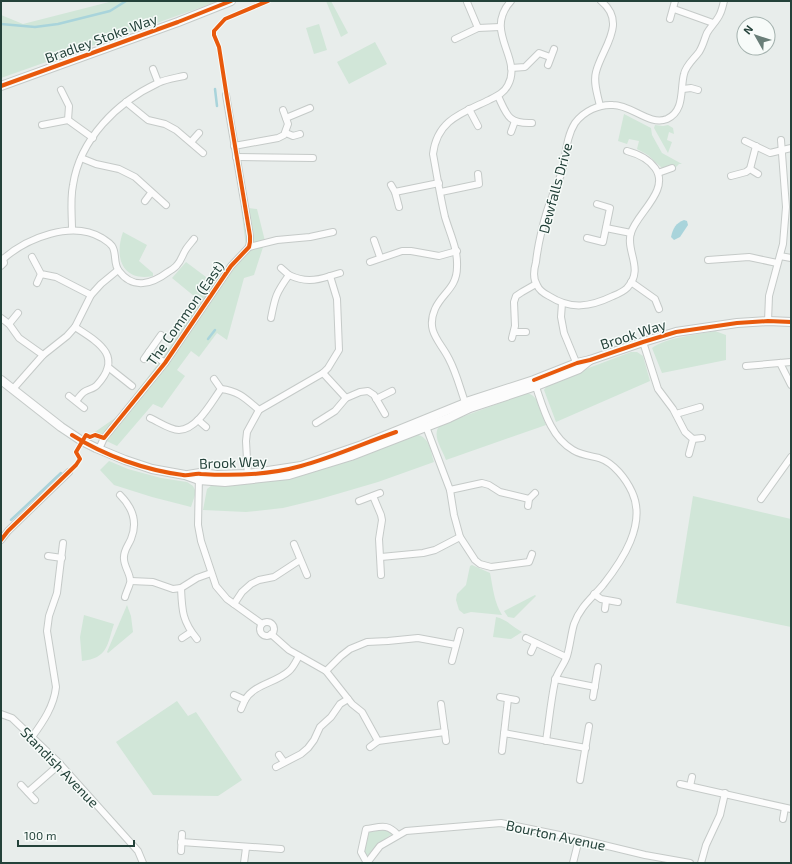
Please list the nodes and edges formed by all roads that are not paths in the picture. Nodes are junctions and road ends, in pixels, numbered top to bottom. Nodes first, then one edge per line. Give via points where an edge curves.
1 (231, 1) edge
2 (511, 1) edge
3 (602, 1) edge
4 (675, 1) edge
5 (724, 1) edge
6 (467, 2) dead end
7 (674, 9) junction
8 (670, 19) dead end
9 (713, 23) junction
10 (500, 27) junction
11 (478, 28) junction
12 (455, 40) dead end
13 (554, 49) dead end
14 (550, 57) junction
15 (548, 65) dead end
16 (511, 68) junction
17 (153, 69) dead end
18 (184, 76) dead end
19 (158, 82) junction
20 (1, 86) edge
21 (683, 89) junction
22 (61, 90) dead end
23 (698, 90) dead end
24 (226, 95) dead end
25 (498, 96) junction
26 (126, 102) junction
27 (600, 106) junction
28 (310, 108) dead end
29 (469, 109) junction
30 (283, 110) dead end
31 (286, 118) junction
32 (68, 120) junction
33 (515, 121) junction
34 (532, 123) dead end
35 (42, 125) dead end
36 (478, 126) dead end
37 (286, 132) junction
38 (511, 132) dead end
39 (199, 133) dead end
40 (300, 134) dead end
41 (93, 138) junction
42 (781, 140) dead end
43 (745, 141) dead end
44 (191, 142) junction
45 (234, 146) junction
46 (756, 146) junction
47 (791, 148) edge
48 (627, 151) dead end
49 (781, 151) junction
50 (203, 153) dead end
51 (236, 157) junction
52 (81, 158) junction
53 (313, 158) dead end
54 (672, 168) dead end
55 (750, 169) junction
56 (658, 173) junction
57 (478, 174) dead end
58 (758, 174) dead end
59 (731, 176) dead end
60 (439, 183) junction
61 (391, 185) dead end
62 (395, 192) junction
63 (441, 192) junction
64 (152, 193) junction
65 (145, 201) dead end
66 (166, 204) dead end
67 (596, 204) dead end
68 (399, 206) dead end
69 (606, 228) junction
70 (72, 230) junction
71 (333, 232) dead end
72 (631, 233) junction
73 (586, 238) dead end
74 (194, 239) dead end
75 (374, 240) dead end
76 (249, 247) junction
77 (456, 251) junction
78 (780, 256) junction
79 (32, 257) dead end
80 (380, 257) junction
81 (791, 258) edge
82 (2, 259) edge
83 (708, 260) dead end
84 (370, 262) dead end
85 (777, 263) junction
86 (1, 266) edge
87 (281, 268) dead end
88 (118, 270) junction
89 (340, 273) dead end
90 (41, 274) junction
91 (289, 275) junction
92 (330, 276) junction
93 (631, 282) junction
94 (37, 283) dead end
95 (536, 284) junction
96 (91, 295) junction
97 (562, 304) junction
98 (659, 309) dead end
99 (18, 313) dead end
100 (1, 318) edge
101 (271, 318) dead end
102 (768, 321) junction
103 (791, 322) edge
104 (9, 324) junction
105 (75, 327) junction
106 (514, 332) junction
107 (526, 332) dead end
108 (161, 335) dead end
109 (512, 338) dead end
110 (643, 342) junction
111 (149, 352) junction
112 (43, 355) junction
113 (144, 359) dead end
114 (791, 362) edge
115 (165, 363) junction
116 (780, 363) junction
117 (578, 366) junction
118 (746, 366) dead end
119 (108, 367) junction
120 (323, 373) junction
121 (214, 379) dead end
122 (1, 380) edge
123 (535, 383) junction
124 (132, 386) dead end
125 (791, 386) edge
126 (13, 389) junction
127 (221, 389) junction
128 (392, 391) dead end
129 (69, 396) dead end
130 (346, 398) junction
131 (376, 399) junction
132 (76, 402) junction
133 (466, 405) junction
134 (700, 407) dead end
135 (84, 408) dead end
136 (259, 410) junction
137 (385, 414) dead end
138 (676, 414) junction
139 (150, 418) dead end
140 (198, 420) junction
141 (157, 421) junction
142 (316, 423) dead end
143 (425, 423) junction
144 (206, 426) dead end
145 (153, 428) dead end
146 (702, 438) dead end
147 (693, 439) junction
148 (99, 449) junction
149 (689, 454) dead end
150 (790, 461) edge
151 (67, 473) dead end
152 (199, 477) junction
153 (248, 477) junction
154 (450, 490) junction
155 (380, 493) dead end
156 (535, 493) dead end
157 (120, 495) dead end
158 (373, 496) junction
159 (134, 499) dead end
160 (529, 499) junction
161 (761, 499) dead end
162 (359, 501) dead end
163 (127, 502) junction
164 (528, 506) dead end
165 (460, 536) junction
166 (1, 540) edge
167 (63, 543) dead end
168 (294, 544) dead end
169 (532, 554) dead end
170 (48, 556) dead end
171 (381, 557) junction
172 (62, 558) junction
173 (300, 560) junction
174 (211, 573) junction
175 (307, 575) dead end
176 (381, 575) dead end
177 (131, 581) junction
178 (181, 588) junction
179 (594, 594) junction
180 (125, 597) dead end
181 (606, 601) junction
182 (618, 602) dead end
183 (234, 604) junction
184 (604, 609) dead end
185 (262, 624) junction
186 (460, 631) dead end
187 (191, 632) junction
188 (271, 634) junction
189 (182, 638) dead end
190 (526, 638) dead end
191 (197, 639) dead end
192 (535, 643) junction
193 (456, 645) junction
194 (531, 652) dead end
195 (299, 656) junction
196 (566, 657) junction
197 (452, 661) dead end
198 (598, 667) dead end
199 (326, 671) junction
200 (555, 679) junction
201 (595, 687) junction
202 (234, 695) dead end
203 (500, 697) dead end
204 (593, 697) dead end
205 (348, 699) junction
206 (508, 699) junction
207 (245, 700) junction
208 (516, 700) dead end
209 (442, 704) dead end
210 (241, 709) dead end
211 (1, 714) edge
212 (589, 726) dead end
213 (445, 732) junction
214 (504, 733) junction
215 (32, 737) junction
216 (378, 741) junction
217 (446, 741) dead end
218 (546, 741) junction
219 (370, 747) dead end
220 (586, 748) junction
221 (502, 751) dead end
222 (279, 755) dead end
223 (284, 762) junction
224 (60, 764) junction
225 (276, 767) dead end
226 (692, 777) dead end
227 (580, 780) dead end
228 (680, 784) dead end
229 (21, 785) dead end
230 (690, 786) junction
231 (28, 792) junction
232 (725, 793) junction
233 (35, 800) dead end
234 (788, 808) edge
235 (783, 819) dead end
236 (182, 834) dead end
237 (398, 835) junction
238 (579, 839) junction
239 (181, 842) junction
240 (246, 848) junction
241 (281, 849) dead end
242 (181, 850) dead end
243 (143, 863) edge
244 (244, 863) edge
245 (367, 863) edge
246 (573, 863) edge
247 (690, 863) edge
248 (702, 863) edge

1 - 20 street, Bradley Stoke Way
2 - 10 street via 502,15
3 - 27 street via 611,11 613,20 611,36 595,74
4 - 7 street
5 - 9 street, Dewfalls Drive via 720,15
6 - 11 street
7 - 8 street
7 - 9 street
9 - 21 street, Dewfalls Drive via 699,52 684,73
10 - 11 street
10 - 16 street
11 - 12 street
13 - 14 street
14 - 15 street
14 - 16 street via 539,53 525,67
16 - 25 street via 509,85
17 - 19 street
18 - 19 street
19 - 26 street
21 - 23 street
21 - 27 street, Dewfalls Drive via 681,100 673,115 659,121 625,106
22 - 32 street via 69,106
24 - 45 street
25 - 29 street
25 - 33 street via 508,116
26 - 41 street via 107,118
26 - 44 street via 148,120 165,124
27 - 95 street, Dewfalls Drive via 581,117 568,140 561,173 551,197 540,241 534,274
28 - 31 street
29 - 36 street
29 - 60 street via 446,124 436,138 433,154
30 - 31 street
31 - 37 street
32 - 35 street
32 - 41 street
33 - 34 street
33 - 38 street
37 - 40 street via 293,136
37 - 45 street via 278,138
39 - 44 street
41 - 52 street
42 - 49 street
43 - 46 street
44 - 50 street
45 - 51 street
46 - 49 street via 770,153
46 - 55 street
47 - 49 street
48 - 56 street via 644,157 652,163
49 - 78 street via 786,207
51 - 53 street
51 - 76 street via 250,236
52 - 64 street via 119,169 134,177
52 - 70 street via 73,185
54 - 56 street
55 - 58 street
55 - 59 street
56 - 72 street via 658,188 654,198
57 - 63 street via 480,187
60 - 62 street
60 - 63 street
61 - 62 street
62 - 68 street
63 - 77 street
64 - 65 street
64 - 66 street
67 - 69 street via 610,208
69 - 72 street
69 - 73 street via 603,242
70 - 82 street via 34,240 14,249
70 - 88 street via 89,232 109,243 114,251
71 - 76 street
72 - 93 street via 635,267
74 - 88 street via 177,266 153,282 137,283 123,276
75 - 80 street
76 - 115 street, The Common (East) via 231,266
77 - 80 street via 439,256 402,251
77 - 133 street via 456,276 451,288 438,303 432,318 435,338 449,358
78 - 81 street
78 - 85 street
79 - 90 street
80 - 84 street
82 - 86 street via 4,263
83 - 85 street via 749,257
85 - 102 street via 769,296
87 - 91 street
88 - 96 street
89 - 92 street
90 - 94 street
90 - 96 street via 56,276
91 - 92 street via 306,281
91 - 101 street via 275,298
92 - 120 street via 337,298 340,338 339,350
93 - 97 street via 623,291 587,306
93 - 98 street via 655,300
95 - 97 street via 545,294
95 - 106 street via 516,296
96 - 105 street
97 - 117 street via 564,333
99 - 104 street
100 - 104 street
102 - 103 street, Brook Way
102 - 110 street, Brook Way via 676,332
104 - 112 street via 19,338
105 - 112 street
105 - 119 street via 102,345 108,356
106 - 107 street
106 - 109 street
108 - 111 street
110 - 117 street, Brook Way
110 - 138 street via 658,388
111 - 113 street
111 - 115 street
112 - 126 street
114 - 116 street
115 - 148 street, The Common (East) via 104,438
116 - 118 street
116 - 125 street
117 - 123 street, Brook Way
119 - 124 street
119 - 132 street via 96,386 83,392
120 - 130 street
120 - 136 street
121 - 127 street
122 - 126 street, Brook Way
123 - 133 street, Brook Way
123 - 179 street via 552,428 561,440 574,451 602,459 613,467 627,483 636,500 638,512 633,535 610,575
126 - 148 street, Brook Way via 61,427
127 - 136 street via 241,394
127 - 140 street
128 - 131 street
129 - 132 street
130 - 131 street via 360,392 368,392
130 - 142 street via 335,411
131 - 137 street
132 - 135 street
133 - 143 street, Brook Way
134 - 138 street
136 - 153 street via 247,432
138 - 147 street via 685,432
139 - 141 street
140 - 141 street via 188,428 178,430
140 - 144 street
141 - 145 street
143 - 153 street, Brook Way via 300,466
143 - 154 street
146 - 147 street
147 - 149 street
148 - 152 street, Brook Way via 152,469
150 - 161 street
151 - 166 street
152 - 153 street, Brook Way via 225,482
152 - 174 street via 198,525
154 - 160 street via 482,483 500,492
154 - 165 street
155 - 158 street
156 - 160 street
157 - 163 street
158 - 162 street
158 - 171 street via 382,520 379,539
159 - 163 street
160 - 164 street
163 - 177 street via 132,509 134,524 133,534 124,552
165 - 169 street via 475,560 487,566 532,564
165 - 171 street via 435,550
167 - 172 street
168 - 173 street
170 - 172 street
171 - 176 street
172 - 215 street via 57,593 47,631 55,694 48,714
173 - 175 street
173 - 183 street via 274,576 251,584
174 - 178 street
174 - 183 street via 216,586
177 - 178 street via 153,582 173,589
177 - 180 street
178 - 187 street via 183,617
179 - 181 street
179 - 196 street via 574,624
181 - 182 street
181 - 184 street
183 - 185 street
185 - 188 street via 262,634
185 - 188 street via 272,624 274,629
186 - 193 street
187 - 189 street
187 - 191 street
188 - 195 street via 284,647
190 - 192 street
192 - 194 street
192 - 196 street
193 - 197 street
193 - 199 street via 418,638 367,642 350,649
195 - 199 street
195 - 207 street via 284,675 252,691
196 - 200 street
198 - 201 street
199 - 205 street
200 - 201 street
200 - 218 street
201 - 204 street
202 - 207 street
203 - 206 street
205 - 216 street via 362,712
205 - 223 street via 340,704 320,727 308,748
206 - 208 street
206 - 214 street
207 - 210 street
209 - 213 street
211 - 215 street, Standish Avenue via 12,718
212 - 220 street
213 - 216 street
213 - 217 street
214 - 218 street
214 - 221 street
215 - 224 street, Standish Avenue
216 - 219 street
218 - 220 street
220 - 227 street
222 - 223 street
223 - 225 street
224 - 231 street
224 - 243 street, Standish Avenue via 138,851
226 - 230 street
228 - 230 street
229 - 231 street
230 - 232 street
231 - 233 street
232 - 234 street
232 - 248 street via 720,815 706,845
234 - 235 street
236 - 239 street
237 - 238 street, Bourton Avenue via 406,831 500,823
237 - 245 street, Bourton Avenue via 380,846
237 - 245 street, Bourton Avenue via 388,826 366,829 361,852
238 - 246 street
238 - 247 street, Bourton Avenue
239 - 240 street
239 - 242 street
240 - 241 street
240 - 244 street

